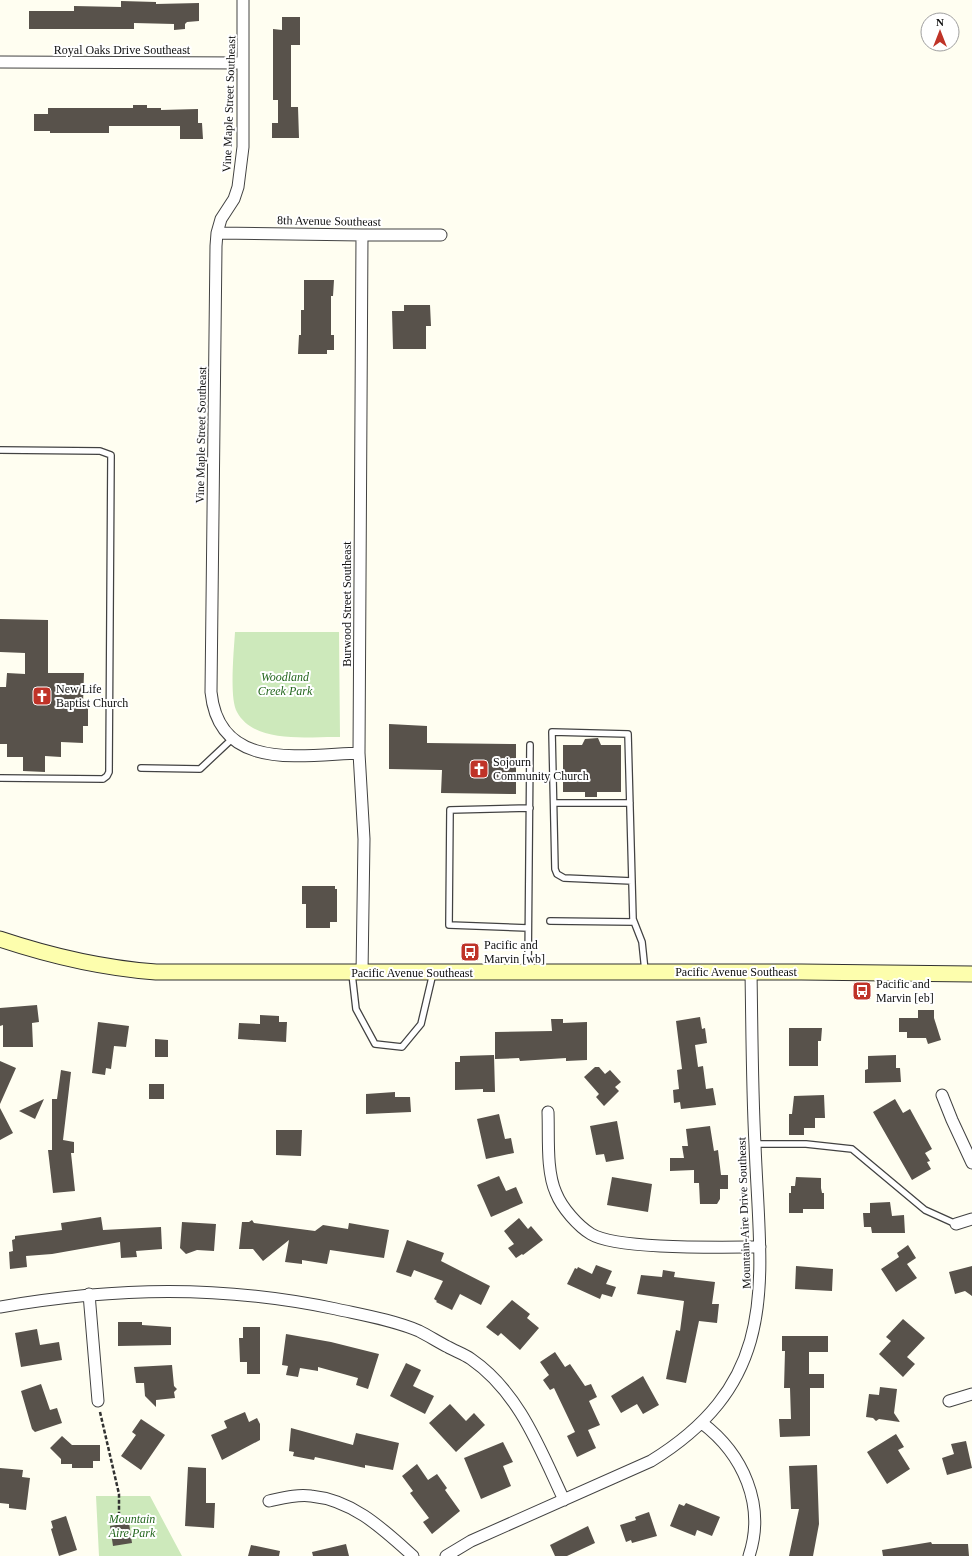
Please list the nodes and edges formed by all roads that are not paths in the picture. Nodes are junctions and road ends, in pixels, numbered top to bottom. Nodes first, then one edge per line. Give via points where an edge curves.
1 (243, 0) edge
2 (0, 62) edge
3 (243, 63) junction
4 (217, 233) junction
5 (441, 235) dead end
6 (362, 236) junction
7 (0, 450) edge
8 (232, 738) junction
9 (530, 746) dead end
10 (359, 753) junction
11 (141, 768) dead end
12 (0, 778) edge
13 (554, 803) junction
14 (630, 803) junction
15 (530, 808) junction
16 (632, 881) junction
17 (550, 921) dead end
18 (634, 922) junction
19 (528, 928) junction
20 (0, 939) edge
21 (433, 972) junction
22 (528, 972) junction
23 (645, 972) junction
24 (751, 972) junction
25 (357, 973) junction
26 (972, 974) edge
27 (942, 1095) dead end
28 (548, 1112) dead end
29 (755, 1144) junction
30 (972, 1163) edge
31 (972, 1219) edge
32 (956, 1224) joint
33 (760, 1247) junction
34 (89, 1294) junction
35 (0, 1307) edge
36 (972, 1394) edge
37 (98, 1401) road end
38 (949, 1401) dead end
39 (702, 1424) junction
40 (564, 1500) junction
41 (269, 1501) dead end
42 (412, 1556) edge
43 (446, 1556) edge
44 (749, 1556) edge

1 - 3 street, Vine Maple Street Southeast
2 - 3 street, Royal Oaks Drive Southeast
3 - 4 street, Vine Maple Street Southeast via 243,147 238,187 234,199 221,219
4 - 6 street, 8th Avenue Southeast
4 - 8 street, Vine Maple Street Southeast via 211,692 212,707 218,721
5 - 6 street, 8th Avenue Southeast
6 - 10 street, Burwood Street Southeast
7 - 12 lane via 100,451 111,455 109,772 103,778
8 - 10 street, Vine Maple Street Southeast via 243,747 275,756
8 - 11 lane via 200,769
9 - 15 lane
10 - 25 street, Burwood Street Southeast via 364,840
13 - 14 lane
13 - 14 lane via 552,732 628,734
13 - 16 lane via 557,874 564,878
14 - 16 lane
15 - 19 lane
15 - 19 lane via 450,810 449,925
16 - 18 lane
17 - 18 lane
18 - 23 lane via 642,942
19 - 22 lane
20 - 25 main road, Pacific Avenue Southeast via 53,955 125,970 200,973
21 - 22 main road, Pacific Avenue Southeast
21 - 25 main road, Pacific Avenue Southeast
21 - 25 lane via 421,1024 402,1047 375,1044 356,1009
22 - 23 main road, Pacific Avenue Southeast
23 - 24 main road, Pacific Avenue Southeast
24 - 26 main road, Pacific Avenue Southeast
24 - 29 street, Mountain-Aire Drive Southeast
27 - 30 street
28 - 33 street via 550,1164 556,1194 570,1215 592,1235 616,1242
29 - 32 lane via 806,1144 852,1149 925,1210
29 - 33 street, Mountain-Aire Drive Southeast
31 - 32 street
33 - 39 street, Mountain-Aire Drive Southeast via 758,1311 752,1339 742,1365 728,1390
34 - 35 street
34 - 37 street
34 - 40 street via 167,1290 226,1292 300,1302 368,1316 418,1331 471,1359 512,1398 526,1419
36 - 38 street
39 - 40 street, Mountain-Aire Drive Southeast via 675,1447 651,1462
39 - 44 street via 722,1440 736,1457 750,1486 755,1518
40 - 43 street, Mountain-Aire Drive Southeast via 471,1541
41 - 42 street via 303,1496 330,1499 366,1516

